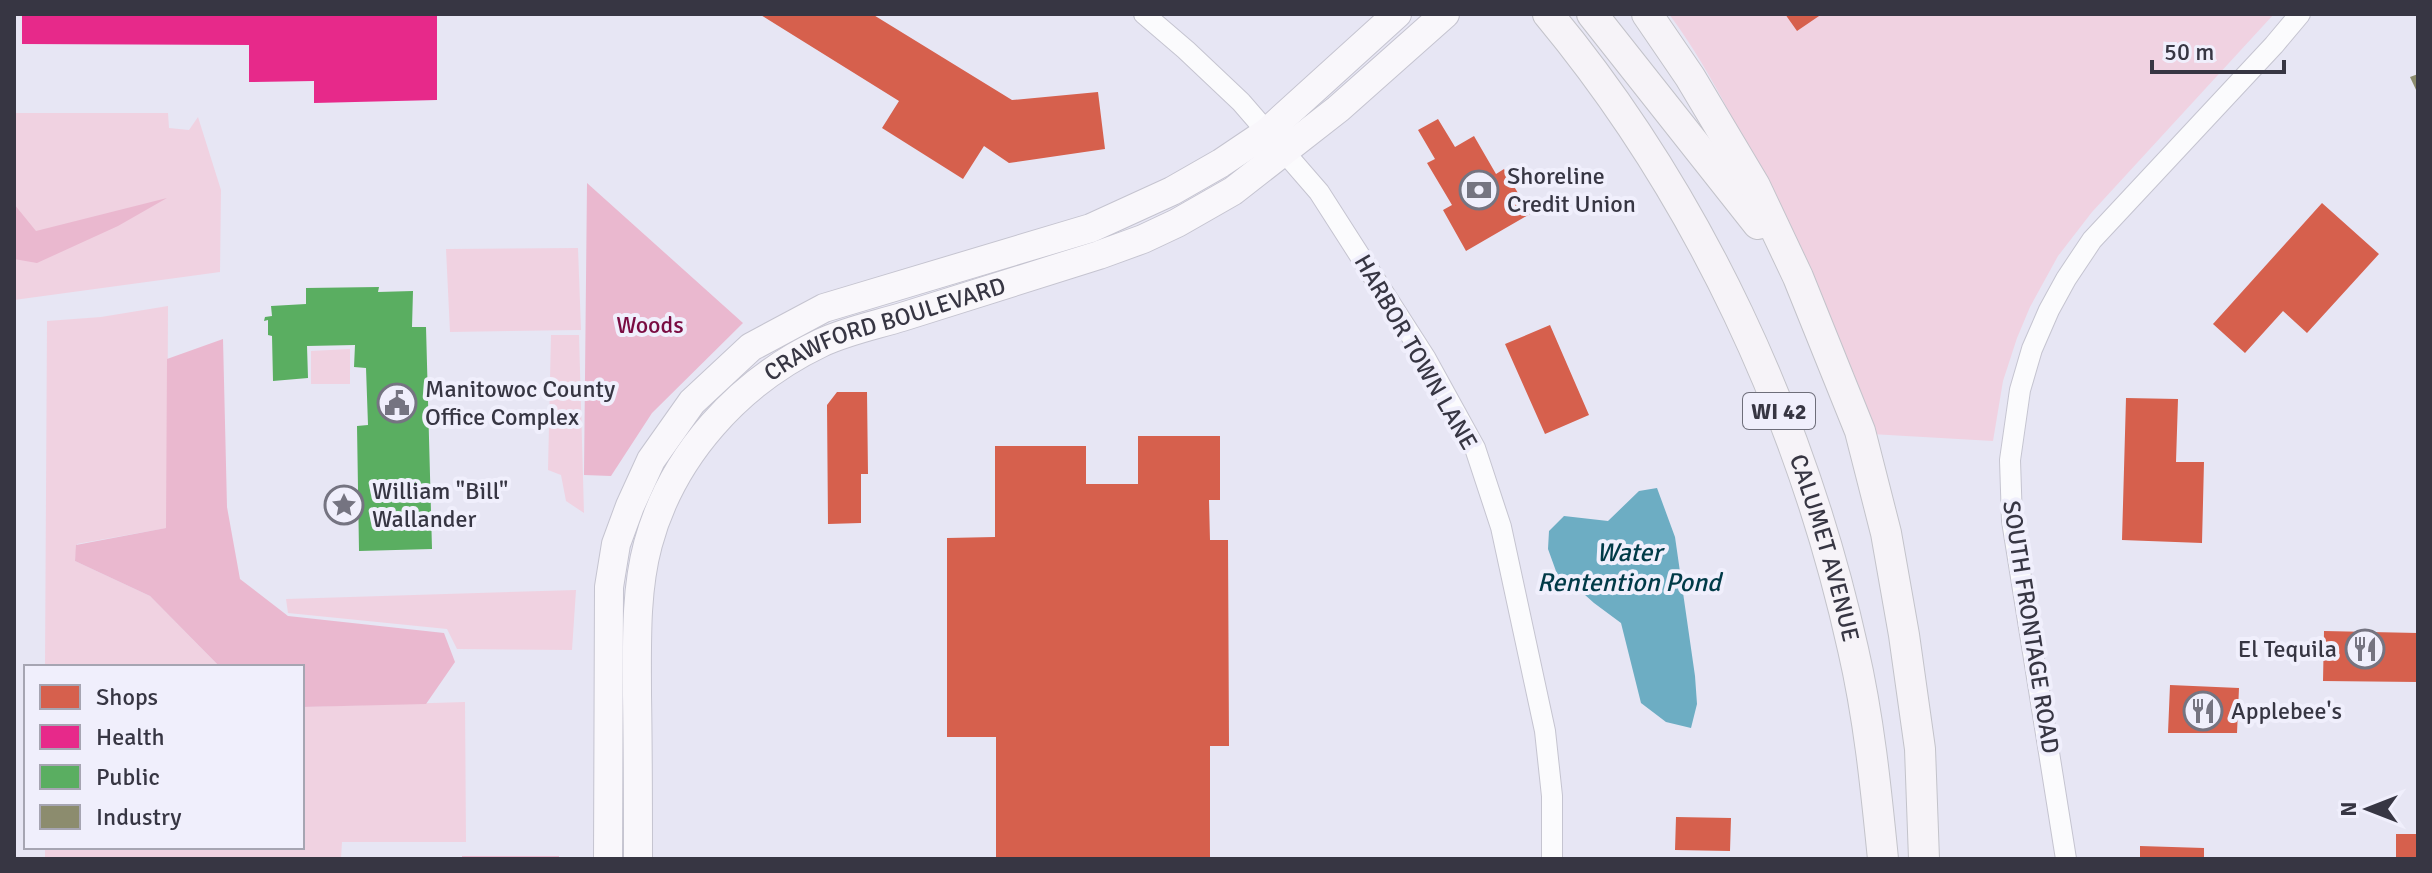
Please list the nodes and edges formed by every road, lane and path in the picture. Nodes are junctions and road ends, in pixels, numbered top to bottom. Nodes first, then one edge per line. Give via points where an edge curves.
1 (1144, 14) edge
2 (1397, 14) edge
3 (1445, 14) edge
4 (1548, 14) edge
5 (1592, 14) edge
6 (1647, 14) edge
7 (2300, 14) edge
8 (1276, 142) junction
9 (1798, 277) junction
10 (608, 859) edge
11 (638, 859) edge
12 (1552, 859) edge
13 (1883, 859) edge
14 (1924, 859) edge
15 (2066, 859) edge

1 - 8 street, HARBOR TOWN LANE via 1216,78
2 - 8 street, CRAWFORD BOULEVARD
3 - 8 street, CRAWFORD BOULEVARD via 1358,92
4 - 13 main road, CALUMET AVENUE / WI 42 via 1626,117 1692,224 1730,296 1796,450 1829,549 1854,651
5 - 9 main road
6 - 9 main road, WI 42 via 1755,186
7 - 15 street, SOUTH FRONTAGE ROAD via 2092,240 2049,310 2023,378 2012,442 2012,521
8 - 10 street, CRAWFORD BOULEVARD via 1235,155 1091,228 824,308 751,347 692,402 651,460 616,544 609,587
8 - 11 street, CRAWFORD BOULEVARD via 1218,201 1153,235 824,342 757,382 702,437 664,501 648,544 640,589
8 - 12 street, HARBOR TOWN LANE via 1327,205 1426,359 1475,448 1501,527 1545,731
9 - 14 main road, WI 42 via 1859,428 1886,533 1920,749

